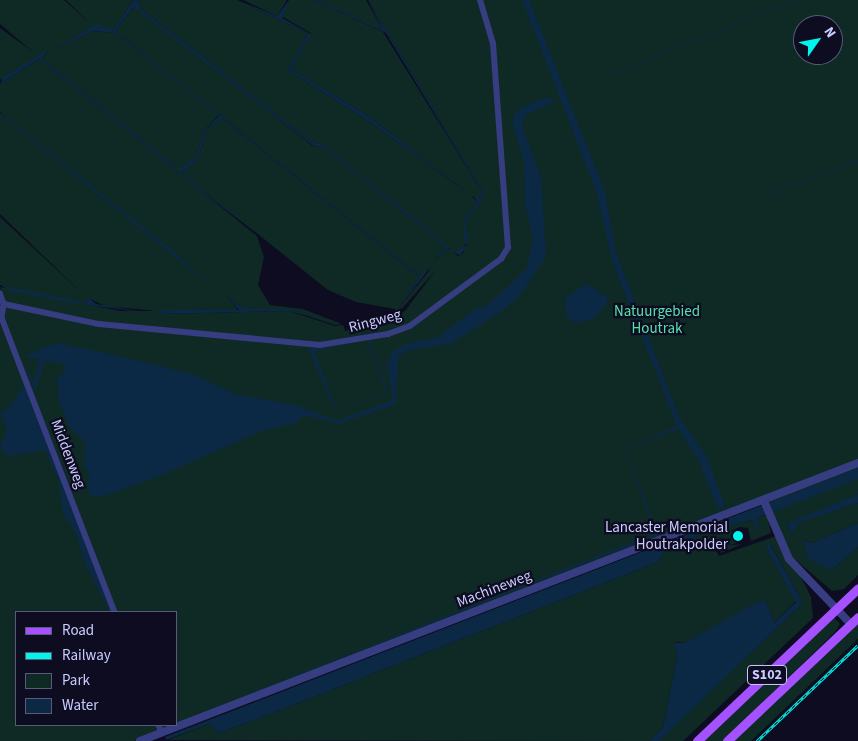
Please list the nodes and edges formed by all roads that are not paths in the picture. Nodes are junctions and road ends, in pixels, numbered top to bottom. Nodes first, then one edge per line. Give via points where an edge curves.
1 (480, 0) edge
2 (0, 293) edge
3 (4, 304) junction
4 (858, 463) edge
5 (764, 502) junction
6 (858, 588) edge
7 (837, 609) junction
8 (115, 611) edge
9 (858, 617) edge
10 (850, 624) junction
11 (178, 722) edge
12 (160, 729) edge
13 (140, 741) edge
14 (697, 741) edge
15 (727, 741) edge

1 - 3 street, Ringweg via 493,44 508,248 500,259 410,326 388,334 320,345 113,325
2 - 3 street, Middenweg
3 - 8 street, Middenweg via 2,318
4 - 5 street, Machineweg
5 - 7 street via 789,559
5 - 11 street, Machineweg
6 - 7 main road, S102
7 - 10 street
7 - 14 main road, S102
9 - 10 main road, S102
10 - 15 main road, S102
12 - 13 street, Machineweg

